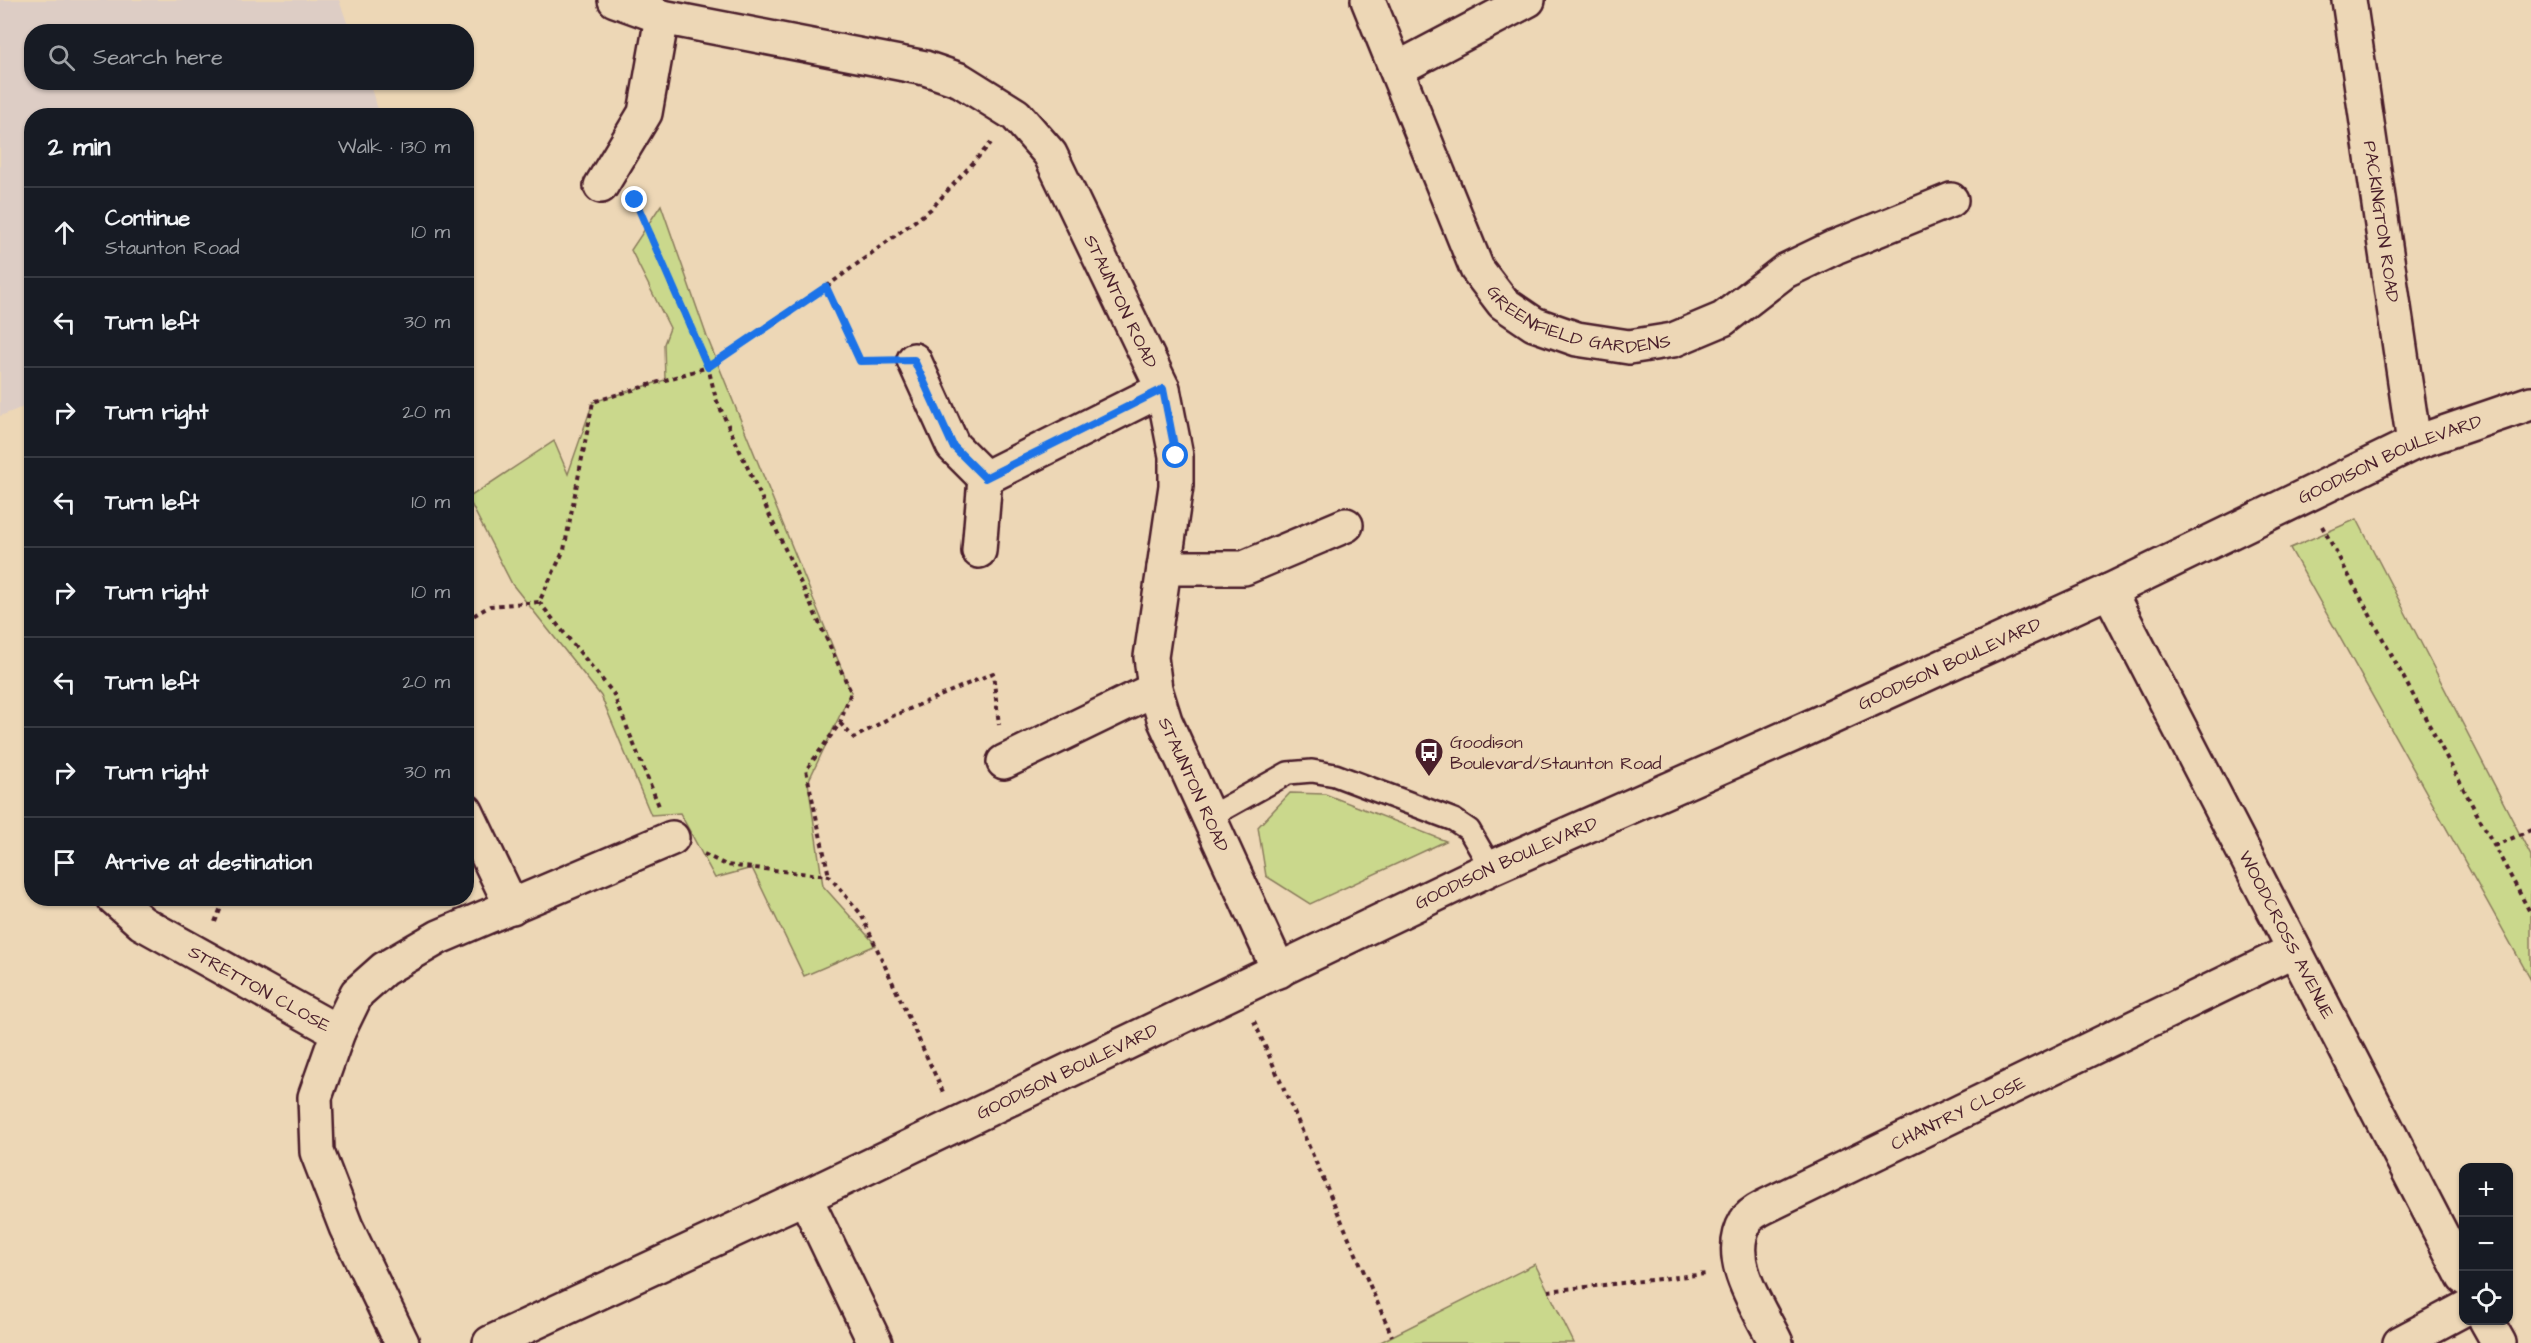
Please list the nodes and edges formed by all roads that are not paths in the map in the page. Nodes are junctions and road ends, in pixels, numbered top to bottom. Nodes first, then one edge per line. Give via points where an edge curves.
1 (615, 0) edge
2 (1368, 0) edge
3 (1528, 0) edge
4 (2349, 0) edge
5 (662, 17) junction
6 (1397, 69) junction
7 (601, 186) road end
8 (1951, 200) dead end
9 (914, 360) road end
10 (1163, 389) junction
11 (2531, 403) edge
12 (2414, 443) junction
13 (985, 478) junction
14 (1346, 525) dead end
15 (979, 551) dead end
16 (1164, 568) junction
17 (2109, 591) junction
18 (1155, 689) junction
19 (1004, 762) road end
20 (1209, 817) junction
21 (474, 828) edge
22 (672, 838) road end
23 (1491, 868) junction
24 (123, 906) edge
25 (512, 906) junction
26 (2294, 950) junction
27 (1279, 971) junction
28 (338, 1032) junction
29 (805, 1197) junction
30 (2459, 1271) edge
31 (2459, 1311) edge
32 (2489, 1325) edge
33 (402, 1343) edge
34 (490, 1343) edge
35 (875, 1343) edge
36 (1776, 1343) edge
37 (2400, 1343) edge
38 (2499, 1343) edge

1 - 5 street, STAUNTON ROAD
2 - 6 street, GREENFIELD GARDENS
3 - 6 street
4 - 12 street, PACKINGTON ROAD
5 - 7 street via 645,113
5 - 10 street, STAUNTON ROAD via 925,68 960,80 1016,115 1050,154
6 - 8 street, GREENFIELD GARDENS via 1477,269 1503,303 1534,324 1577,339 1629,347 1673,340 1723,319 1785,271
9 - 13 street via 953,446
10 - 13 street
10 - 16 street, STAUNTON ROAD via 1176,456 1176,486
11 - 12 street, GOODISON BOULEVARD
12 - 17 street, GOODISON BOULEVARD
13 - 15 street
14 - 16 street via 1244,568
16 - 18 street, STAUNTON ROAD via 1151,657
17 - 23 street, GOODISON BOULEVARD
17 - 26 street, WOODCROSS AVENUE
18 - 19 street
18 - 20 street, STAUNTON ROAD via 1165,721
20 - 23 lane via 1288,773 1335,775 1454,820 1469,830
20 - 27 street, STAUNTON ROAD
21 - 25 street
22 - 25 street
23 - 27 street, GOODISON BOULEVARD
24 - 28 street, STRETTON CLOSE via 142,923
25 - 28 street via 439,938 384,969 357,993
26 - 30 street, WOODCROSS AVENUE
26 - 36 street, CHANTRY CLOSE via 1746,1219 1737,1245 1741,1271
27 - 29 street, GOODISON BOULEVARD
28 - 33 street, STRETTON CLOSE via 315,1097 317,1152 346,1227
29 - 34 street, GOODISON BOULEVARD
29 - 35 street
31 - 37 street
32 - 38 street

